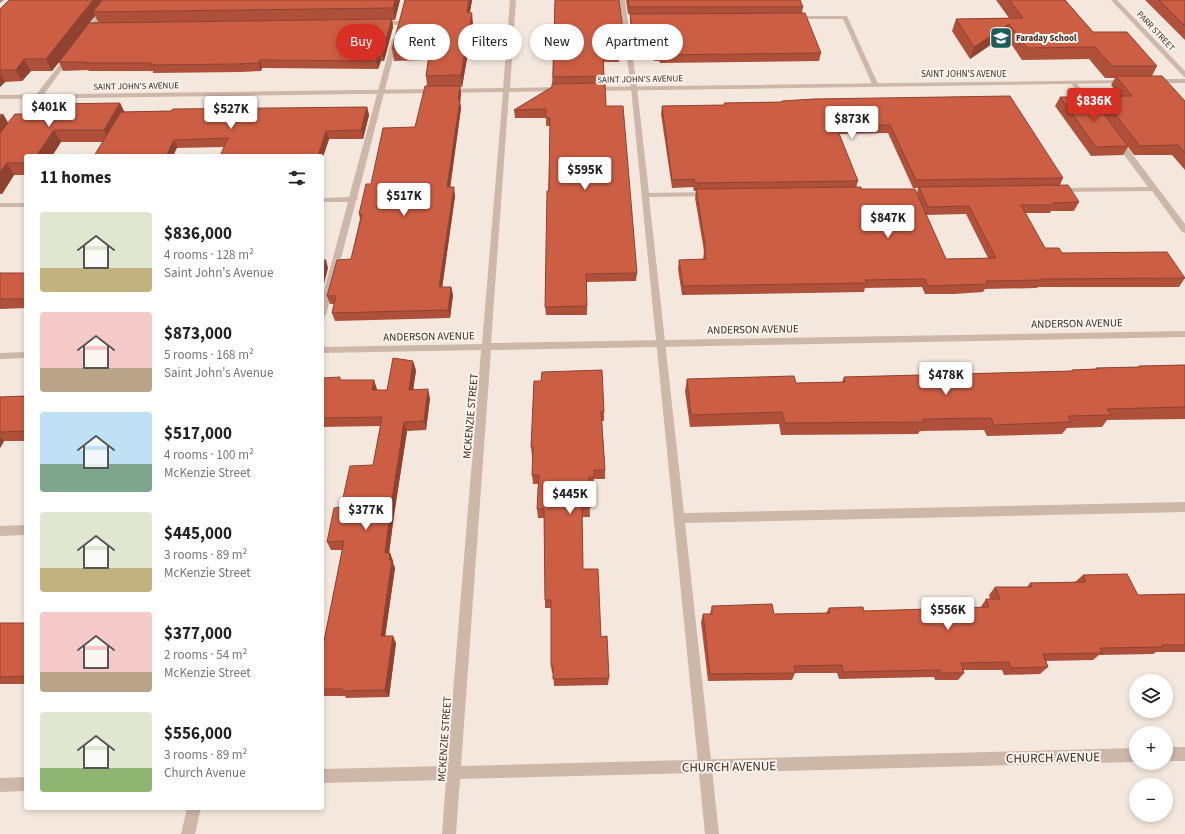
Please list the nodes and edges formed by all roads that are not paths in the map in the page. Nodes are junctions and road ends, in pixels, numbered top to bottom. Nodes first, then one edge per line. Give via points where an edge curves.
1 (110, 0) edge
2 (513, 0) edge
3 (622, 0) edge
4 (1114, 0) edge
5 (790, 18) edge
6 (375, 23) edge
7 (91, 26) junction
8 (99, 26) edge
9 (82, 39) edge
10 (72, 51) edge
11 (1185, 75) edge
12 (1132, 81) edge
13 (1147, 81) edge
14 (1185, 81) edge
15 (1073, 82) junction
16 (875, 84) junction
17 (634, 88) junction
18 (570, 89) edge
19 (586, 89) edge
20 (506, 90) junction
21 (382, 92) junction
22 (0, 97) edge
23 (38, 97) junction
24 (1097, 114) edge
25 (14, 129) edge
26 (1111, 133) edge
27 (1154, 189) junction
28 (1050, 190) edge
29 (716, 194) edge
30 (645, 195) junction
31 (354, 199) junction
32 (324, 200) edge
33 (0, 205) edge
34 (24, 205) edge
35 (1185, 230) edge
36 (324, 308) edge
37 (1185, 334) edge
38 (660, 343) junction
39 (487, 346) junction
40 (324, 350) edge
41 (24, 355) edge
42 (0, 356) edge
43 (1185, 506) edge
44 (678, 518) junction
45 (24, 530) edge
46 (0, 531) edge
47 (1173, 754) edge
48 (1185, 754) edge
49 (1129, 755) edge
50 (705, 766) junction
51 (454, 773) junction
52 (324, 776) edge
53 (0, 784) edge
54 (24, 784) edge
55 (194, 810) edge
56 (188, 834) edge
57 (449, 834) edge
58 (712, 834) edge

1 - 7 street
2 - 20 street, MCKENZIE STREET
3 - 17 street via 628,18
4 - 11 street, PARR STREET
5 - 16 street via 846,17
6 - 21 street via 400,19
7 - 8 street
7 - 9 street
10 - 23 street
12 - 15 street, SAINT JOHN'S AVENUE
13 - 14 street
15 - 16 street, SAINT JOHN'S AVENUE
15 - 24 street
16 - 17 street, SAINT JOHN'S AVENUE
17 - 19 street, SAINT JOHN'S AVENUE
17 - 30 street
18 - 20 street, SAINT JOHN'S AVENUE
20 - 21 street, SAINT JOHN'S AVENUE
20 - 39 street, MCKENZIE STREET
21 - 23 street, SAINT JOHN'S AVENUE
21 - 31 street
22 - 23 street, SAINT JOHN'S AVENUE
23 - 25 street
26 - 27 street
27 - 28 street
27 - 35 street
29 - 30 street
30 - 38 street
31 - 32 street
31 - 36 street
33 - 34 street
37 - 38 street, ANDERSON AVENUE
38 - 39 street, ANDERSON AVENUE
38 - 44 street
39 - 40 street, ANDERSON AVENUE
39 - 51 street, MCKENZIE STREET
41 - 42 street
43 - 44 street
44 - 50 street
45 - 46 street
47 - 48 street
49 - 50 street, CHURCH AVENUE
50 - 51 street, CHURCH AVENUE
50 - 58 street
51 - 52 street, CHURCH AVENUE
51 - 57 street, MCKENZIE STREET
53 - 54 street
55 - 56 street

